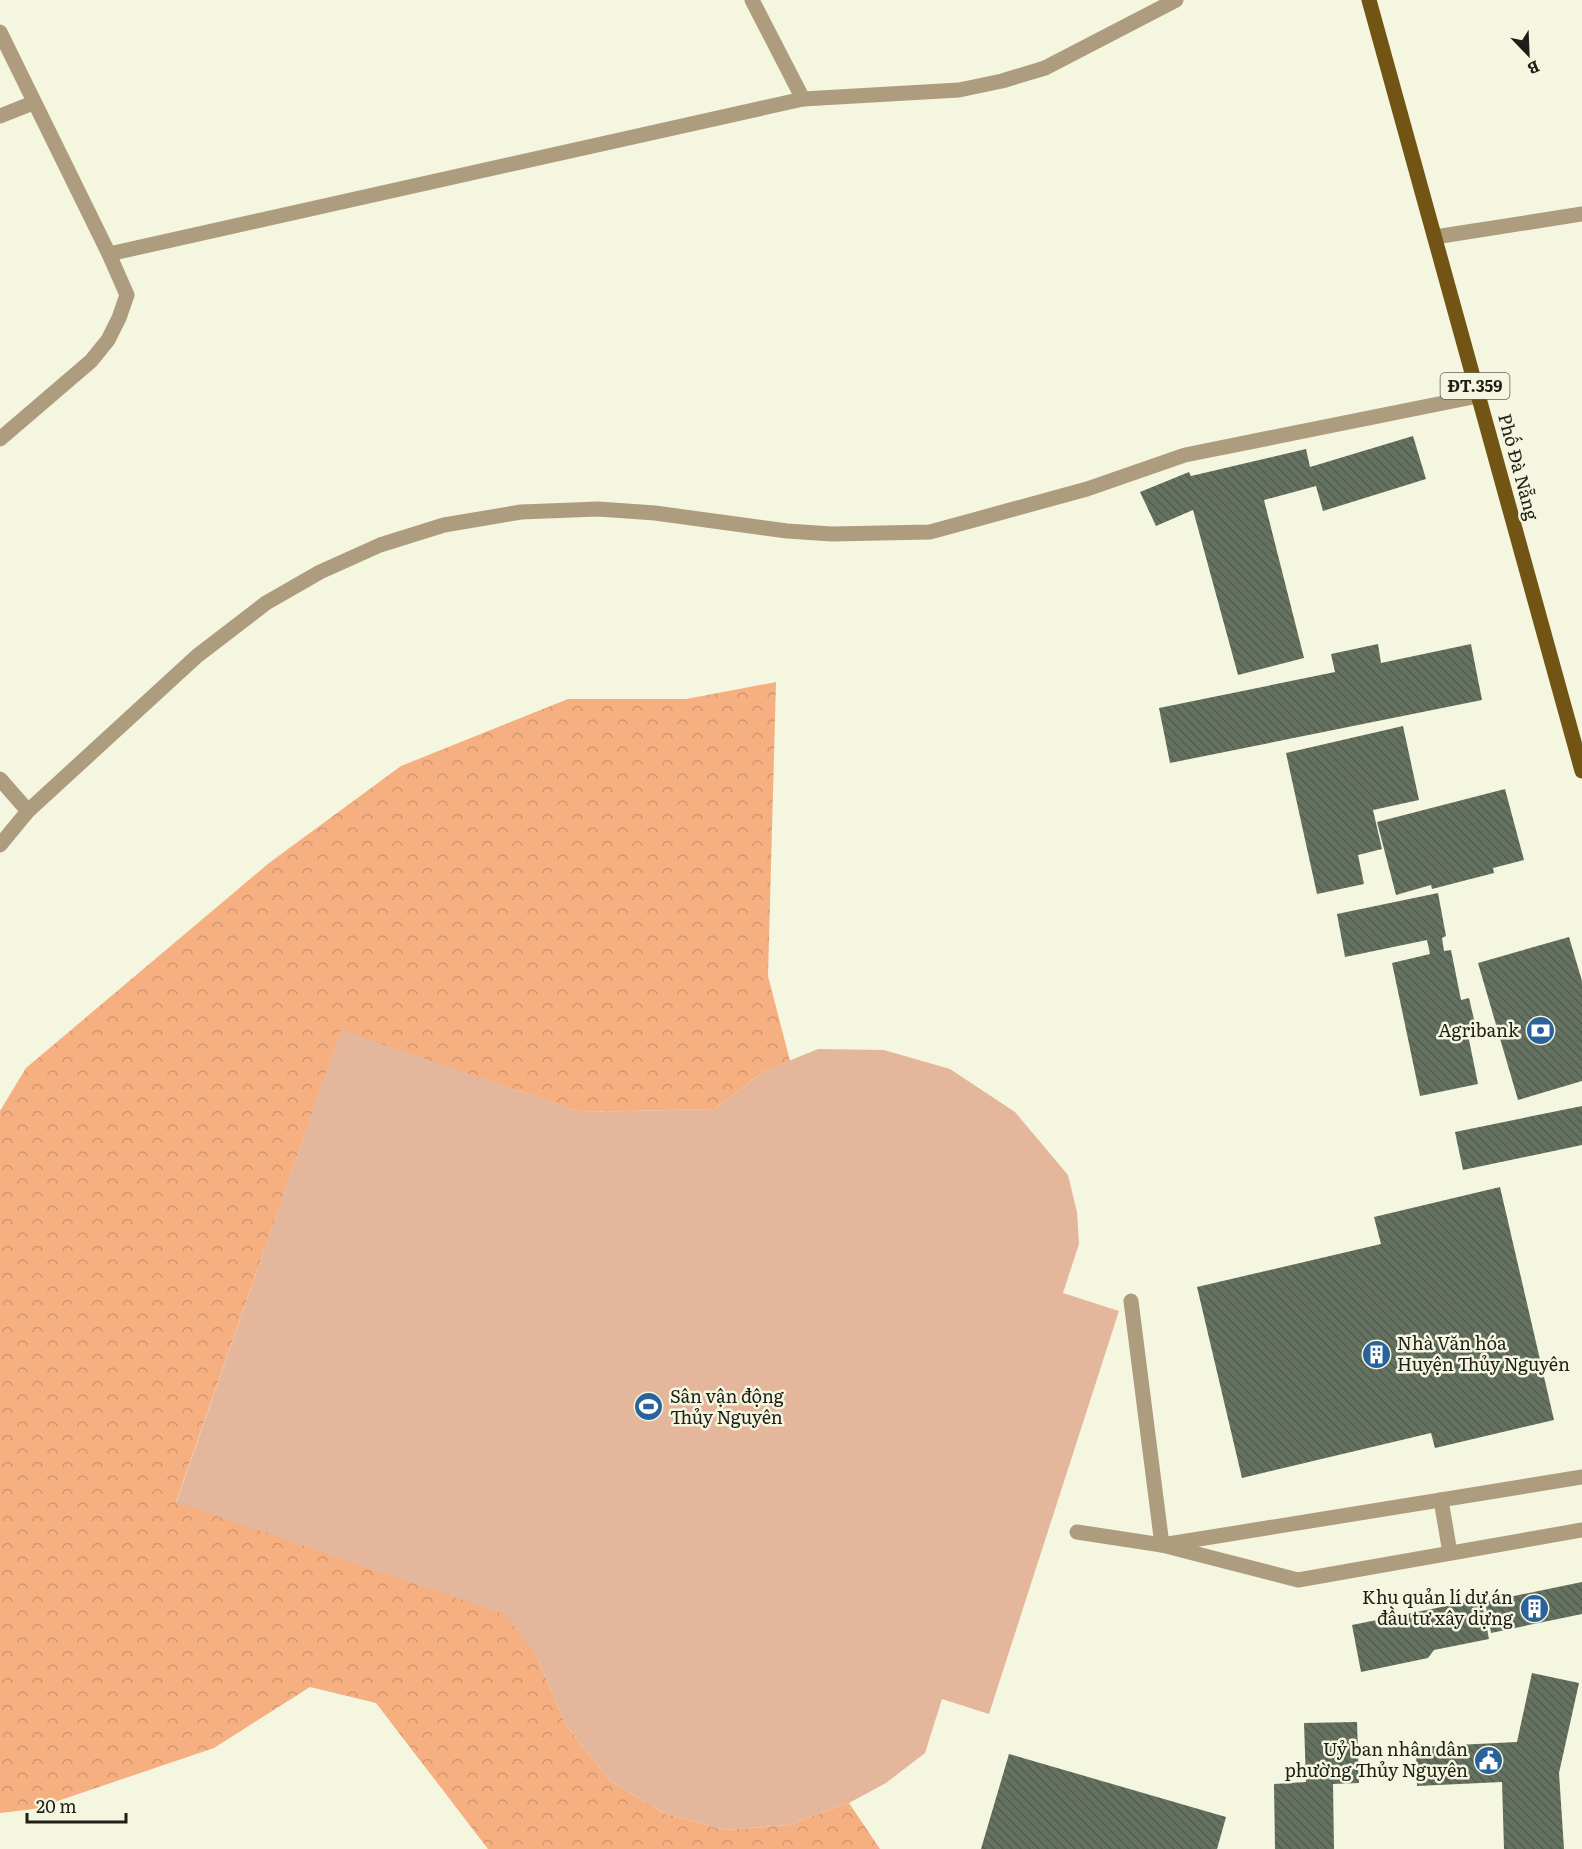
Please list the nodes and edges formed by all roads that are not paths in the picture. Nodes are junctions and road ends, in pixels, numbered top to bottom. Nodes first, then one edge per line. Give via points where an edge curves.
1 (752, 0) edge
2 (1176, 0) edge
3 (1369, 0) edge
4 (0, 32) edge
5 (803, 99) junction
6 (33, 104) junction
7 (0, 116) edge
8 (1582, 214) edge
9 (1434, 237) junction
10 (109, 254) junction
11 (1478, 396) junction
12 (0, 439) edge
13 (1582, 771) edge
14 (0, 779) edge
15 (28, 811) junction
16 (0, 845) edge
17 (1131, 1301) dead end
18 (1582, 1478) edge
19 (1441, 1500) junction
20 (1582, 1530) edge
21 (1077, 1532) dead end
22 (1162, 1545) junction
23 (1450, 1553) junction

1 - 5 lane
2 - 5 lane via 1045,68 1002,81 959,90
3 - 9 main road, Phố Đà Nẵng / ĐT.359
4 - 6 lane
5 - 10 lane
6 - 7 lane
6 - 10 lane
8 - 9 lane
9 - 11 main road, Phố Đà Nẵng / ĐT.359
10 - 12 lane via 127,295 108,340 91,361
11 - 13 main road, Phố Đà Nẵng / ĐT.359
11 - 15 lane via 1185,455 1087,489 930,532 787,531 598,509 521,512 444,525 380,545 320,572 266,603 197,656
14 - 15 lane
15 - 16 lane
17 - 22 lane
18 - 19 lane
19 - 22 lane
19 - 23 lane
20 - 23 lane
21 - 22 lane
22 - 23 lane via 1298,1580

